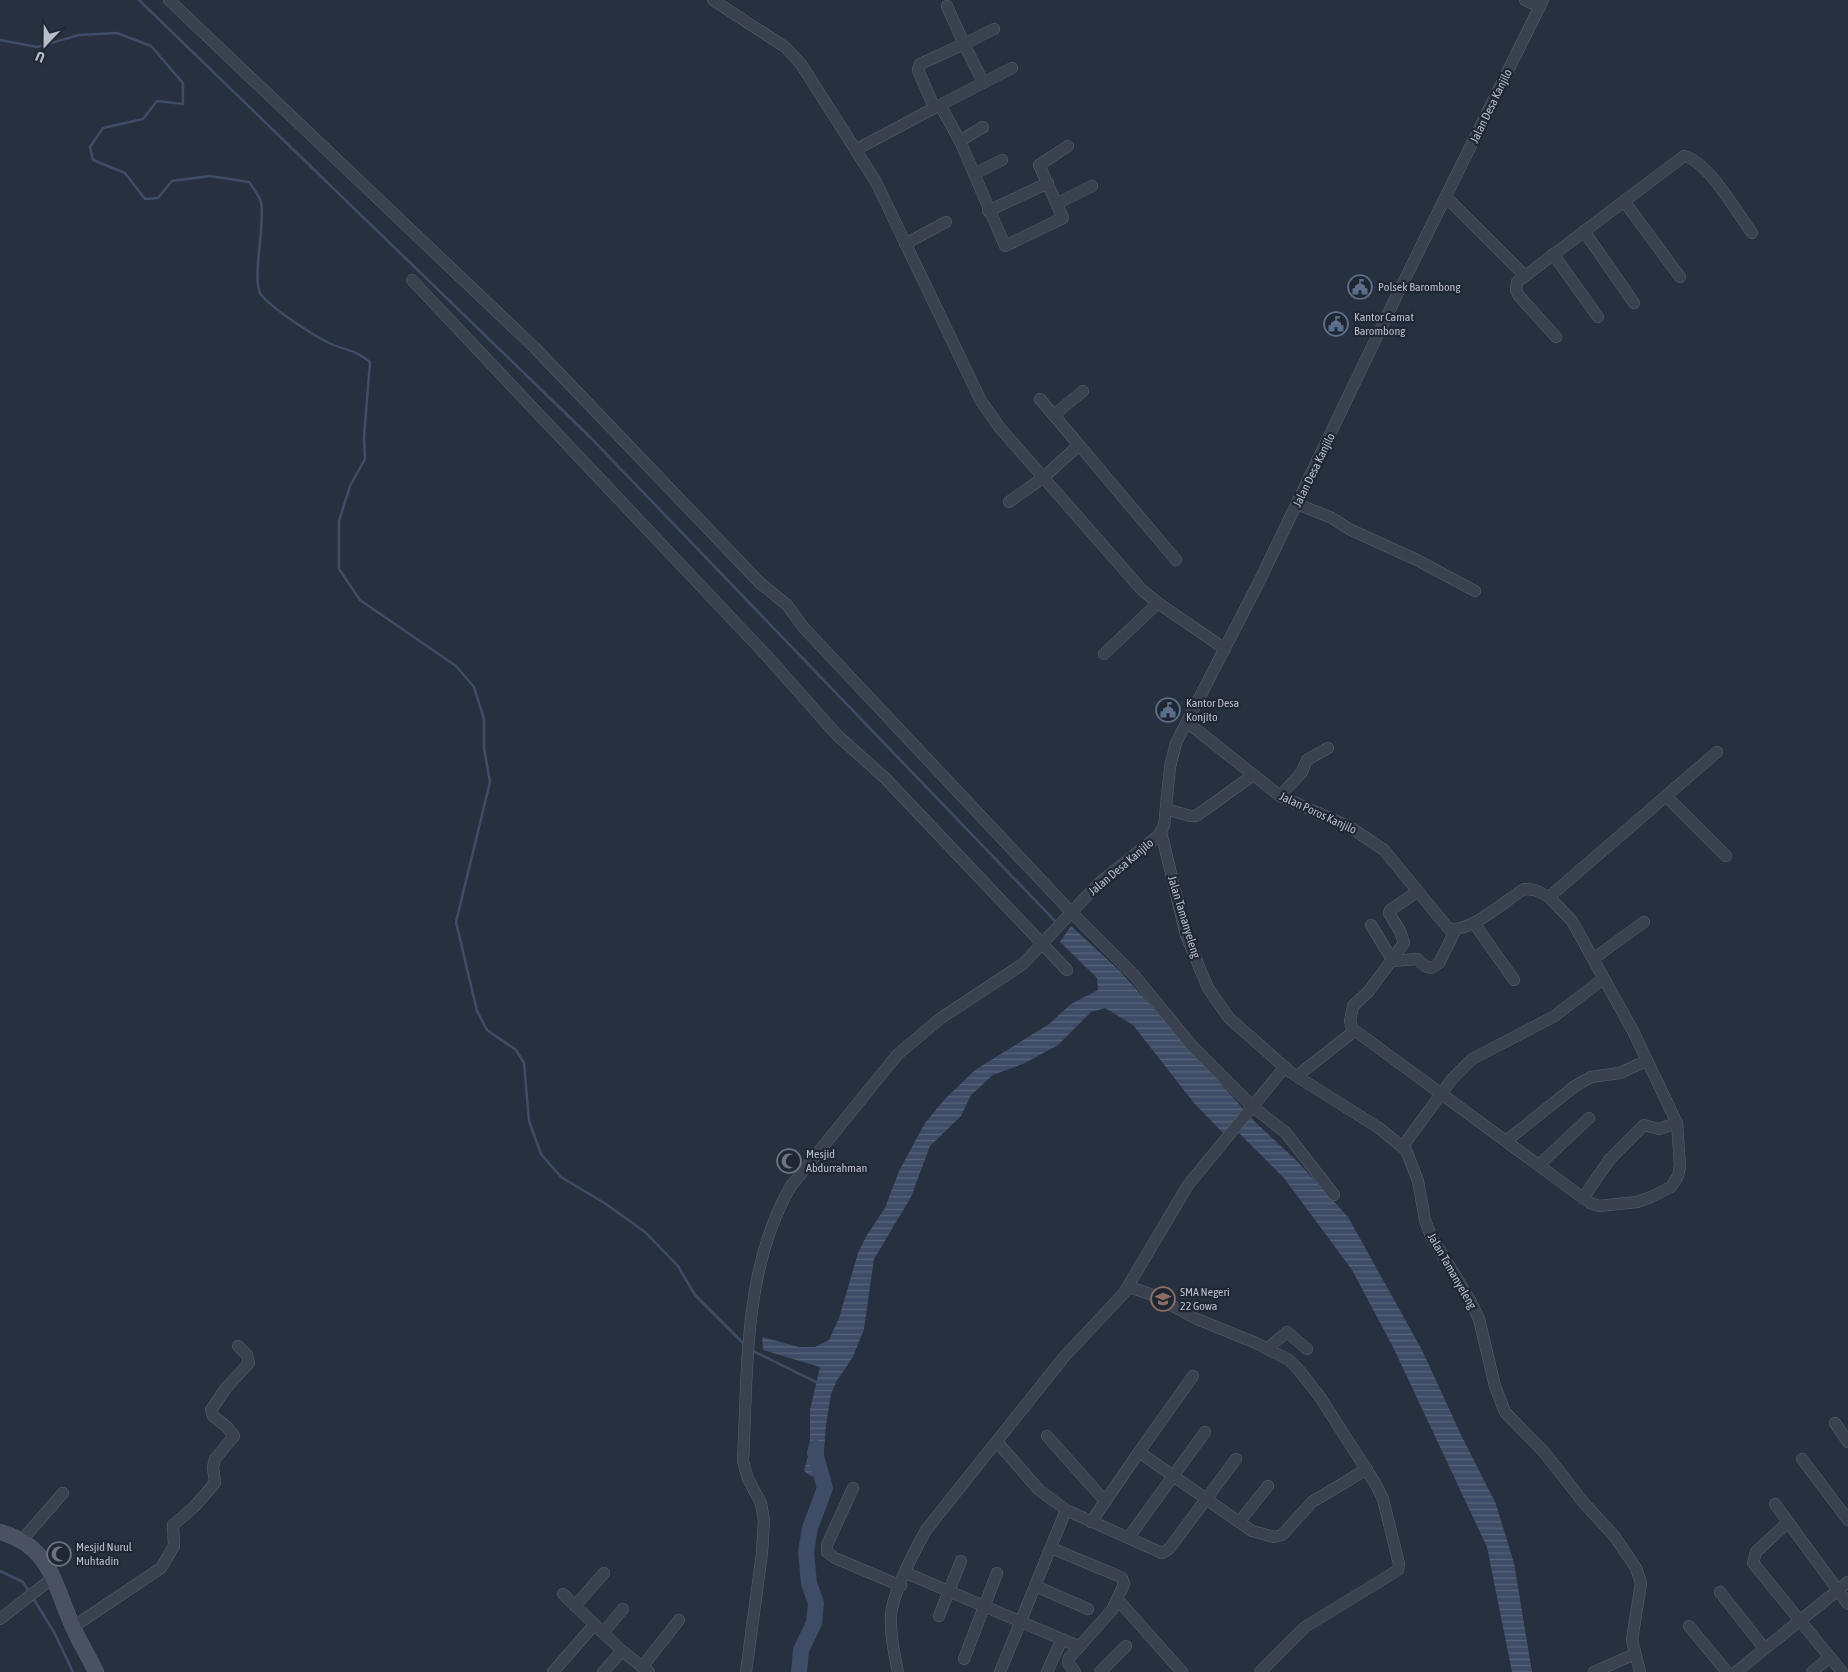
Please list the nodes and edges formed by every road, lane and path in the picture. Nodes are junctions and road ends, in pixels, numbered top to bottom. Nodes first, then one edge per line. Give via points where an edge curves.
1 (169, 0) edge
2 (713, 0) edge
3 (1525, 0) edge
4 (1542, 3) edge
5 (947, 6) dead end
6 (994, 29) dead end
7 (964, 44) junction
8 (1012, 68) dead end
9 (984, 82) junction
10 (937, 106) junction
11 (983, 127) dead end
12 (960, 141) junction
13 (1068, 146) dead end
14 (857, 149) junction
15 (1002, 160) dead end
16 (974, 174) junction
17 (1048, 183) junction
18 (1092, 186) dead end
19 (1447, 198) junction
20 (1624, 201) junction
21 (1058, 203) junction
22 (988, 211) junction
23 (946, 222) dead end
24 (1584, 231) junction
25 (1752, 233) dead end
26 (905, 244) junction
27 (1553, 254) junction
28 (1524, 275) junction
29 (1680, 276) dead end
30 (412, 280) dead end
31 (1634, 303) dead end
32 (1598, 316) dead end
33 (1556, 336) dead end
34 (1083, 391) dead end
35 (1040, 399) dead end
36 (1054, 416) junction
37 (1079, 445) junction
38 (1044, 477) junction
39 (1009, 502) dead end
40 (1298, 504) junction
41 (1176, 560) dead end
42 (1476, 591) dead end
43 (1158, 603) junction
44 (1225, 649) junction
45 (1104, 654) dead end
46 (1188, 723) junction
47 (1328, 748) dead end
48 (1717, 752) dead end
49 (1252, 776) junction
50 (1280, 796) junction
51 (1666, 796) junction
52 (1166, 809) junction
53 (1161, 832) junction
54 (1726, 856) dead end
55 (1417, 892) junction
56 (1549, 897) junction
57 (1069, 914) junction
58 (1644, 922) dead end
59 (1474, 923) junction
60 (1371, 925) dead end
61 (1456, 930) junction
62 (1044, 943) junction
63 (1593, 959) junction
64 (1393, 960) junction
65 (1067, 970) dead end
66 (1604, 978) junction
67 (1514, 980) dead end
68 (1353, 1032) junction
69 (1646, 1061) junction
70 (1285, 1067) junction
71 (1297, 1076) junction
72 (1441, 1094) junction
73 (1250, 1108) junction
74 (1590, 1118) dead end
75 (1677, 1123) junction
76 (1506, 1141) junction
77 (1403, 1146) junction
78 (1539, 1165) junction
79 (1334, 1195) dead end
80 (1583, 1198) junction
81 (1128, 1287) junction
82 (238, 1346) dead end
83 (1268, 1348) junction
84 (1307, 1349) dead end
85 (1194, 1376) dead end
86 (1835, 1423) dead end
87 (1205, 1432) dead end
88 (1047, 1436) dead end
89 (997, 1442) junction
90 (1848, 1442) edge
91 (1139, 1452) junction
92 (1802, 1459) dead end
93 (1236, 1460) dead end
94 (1367, 1469) junction
95 (1172, 1476) junction
96 (1268, 1486) dead end
97 (853, 1488) dead end
98 (64, 1493) dead end
99 (1207, 1500) junction
100 (1105, 1501) junction
101 (1775, 1504) dead end
102 (1066, 1510) junction
103 (1848, 1520) edge
104 (1091, 1522) junction
105 (1239, 1522) junction
106 (1788, 1522) junction
107 (0, 1532) edge
108 (1129, 1537) junction
109 (22, 1540) junction
110 (1051, 1548) junction
111 (961, 1561) dead end
112 (604, 1573) dead end
113 (906, 1573) junction
114 (997, 1573) dead end
115 (54, 1577) junction
116 (1848, 1582) edge
117 (901, 1586) junction
118 (1035, 1586) junction
119 (1837, 1591) junction
120 (948, 1592) junction
121 (1720, 1592) dead end
122 (563, 1594) dead end
123 (1118, 1600) junction
124 (1848, 1604) edge
125 (576, 1606) junction
126 (984, 1606) junction
127 (623, 1609) dead end
128 (1088, 1609) dead end
129 (4, 1616) edge
130 (938, 1616) dead end
131 (1800, 1619) junction
132 (679, 1620) dead end
133 (1020, 1621) junction
134 (594, 1625) junction
135 (1689, 1626) dead end
136 (73, 1627) junction
137 (603, 1634) junction
138 (1062, 1639) junction
139 (1078, 1646) junction
140 (1126, 1646) dead end
141 (1764, 1648) junction
142 (622, 1651) junction
143 (1635, 1654) junction
144 (1830, 1657) junction
145 (964, 1658) dead end
146 (645, 1669) edge
147 (96, 1672) edge
148 (553, 1672) edge
149 (603, 1672) edge
150 (746, 1672) edge
151 (898, 1672) edge
152 (1000, 1672) edge
153 (1047, 1672) edge
154 (1076, 1672) edge
155 (1100, 1672) edge
156 (1182, 1672) edge
157 (1260, 1672) edge
158 (1594, 1672) edge
159 (1640, 1672) edge
160 (1727, 1672) edge
161 (1736, 1672) edge
162 (1812, 1672) edge
163 (1842, 1672) edge

1 - 57 street via 535,348 760,583 787,605 804,628
2 - 14 street via 797,58
3 - 4 street
4 - 19 street, Jalan Desa Kanjilo
5 - 7 street
6 - 7 street
7 - 9 street
7 - 10 street via 918,66
8 - 9 street
9 - 10 street
10 - 12 street
10 - 14 street
11 - 12 street
12 - 16 street
13 - 17 street via 1040,164
14 - 26 street
15 - 16 street
16 - 22 street
17 - 21 street
17 - 22 street
18 - 21 street
19 - 28 street
19 - 40 street, Jalan Desa Kanjilo via 1395,299
20 - 24 street
20 - 25 street via 1684,156 1693,158 1705,168
20 - 29 street
21 - 22 street via 1062,219 1007,246 1003,244
23 - 26 street
24 - 27 street
24 - 31 street
26 - 38 street via 981,401 1000,428
27 - 28 street
27 - 32 street
28 - 33 street via 1517,282 1516,290
30 - 62 street via 838,735 885,778
34 - 36 street
35 - 36 street
36 - 37 street
37 - 38 street
37 - 41 street
38 - 39 street
38 - 43 street via 1128,576
40 - 42 street
40 - 44 street, Jalan Desa Kanjilo
43 - 44 street
43 - 45 street
44 - 46 street, Jalan Desa Kanjilo
46 - 49 street, Jalan Poros Kanjilo
46 - 52 street, Jalan Desa Kanjilo via 1171,758
47 - 50 street via 1305,762 1302,772
48 - 51 street
49 - 50 street, Jalan Poros Kanjilo
49 - 52 street via 1196,816
50 - 55 street, Jalan Poros Kanjilo via 1350,827 1375,842
51 - 54 street
51 - 56 street
52 - 53 street, Jalan Desa Kanjilo
53 - 57 street, Jalan Desa Kanjilo via 1098,884
53 - 70 street, Jalan Tamanyeleng via 1186,935 1208,988 1230,1018
55 - 61 street, Jalan Poros Kanjilo via 1442,923
55 - 64 street via 1390,910 1404,941
56 - 59 street via 1524,889
56 - 63 street via 1572,921
57 - 62 street, Jalan Desa Kanjilo
57 - 73 street via 1134,974 1180,1034
58 - 63 street
59 - 61 street
59 - 67 street
60 - 64 street
61 - 64 street via 1439,963 1431,968 1417,959
62 - 65 street
62 - 150 street, Jalan Desa Kanjilo via 1023,964 941,1018 898,1055 792,1186 778,1213 761,1260 750,1328 743,1461 748,1479 762,1503 764,1521
63 - 66 street
64 - 68 street via 1353,1006 1350,1021
66 - 69 street
66 - 72 street via 1553,1016 1472,1059
68 - 71 street
68 - 72 street via 1362,1033
69 - 75 street
69 - 76 street via 1620,1073 1591,1077 1575,1086
70 - 71 street, Jalan Tamanyeleng
70 - 73 street
71 - 77 street, Jalan Tamanyeleng
72 - 76 street
72 - 77 street
73 - 79 street via 1286,1133
73 - 81 street via 1188,1185
74 - 78 street
75 - 80 street via 1659,1129 1644,1125 1610,1160
75 - 80 street via 1680,1166 1671,1187 1651,1197 1610,1205 1599,1206
76 - 78 street
77 - 143 street, Jalan Tamanyeleng via 1418,1181 1431,1236 1479,1319 1495,1386 1505,1412 1544,1452 1615,1537 1636,1568 1641,1583 1632,1634
78 - 80 street
81 - 83 street
81 - 89 street via 1064,1357
82 - 136 street via 247,1355 249,1363 226,1388 212,1410 213,1416 234,1436 216,1459 213,1467 215,1483 173,1525 174,1546 160,1568
83 - 84 street via 1287,1332
83 - 94 street via 1289,1360 1303,1374
85 - 91 street
86 - 90 street
87 - 95 street
88 - 100 street
89 - 102 street via 1039,1490
89 - 113 street via 975,1465 926,1530
91 - 95 street
91 - 100 street
92 - 103 street
93 - 99 street
94 - 105 street via 1312,1502 1279,1537 1257,1533
94 - 157 street via 1382,1499 1398,1570 1305,1627
95 - 99 street
95 - 108 street
96 - 105 street
97 - 117 street via 827,1545 827,1552
98 - 109 street
99 - 105 street
99 - 108 street via 1164,1553
100 - 104 street
101 - 106 street
102 - 104 street
102 - 110 street
104 - 108 street
106 - 119 street
106 - 131 street via 1756,1552 1753,1564
107 - 109 street
109 - 115 street via 37,1551
110 - 118 street
110 - 123 street via 1122,1578 1124,1587
111 - 120 street
112 - 125 street
113 - 117 street
113 - 120 street
114 - 126 street
115 - 129 street
115 - 136 street
116 - 119 street
117 - 151 street via 891,1613 892,1644
118 - 128 street
118 - 133 street
119 - 124 street
119 - 131 street
120 - 126 street
120 - 130 street
121 - 141 street
122 - 125 street
123 - 139 street
123 - 156 street
125 - 134 street
126 - 133 street
126 - 145 street
127 - 137 street
131 - 141 street
131 - 144 street
132 - 146 street
133 - 138 street
133 - 152 street
134 - 137 street
134 - 148 street
135 - 160 street
136 - 147 street
137 - 142 street
138 - 139 street
138 - 153 street
139 - 154 street via 1068,1660
140 - 155 street
141 - 161 street
142 - 146 street
142 - 149 street
143 - 158 street
143 - 159 street, Jalan Tamanyeleng
144 - 162 street
144 - 163 street

